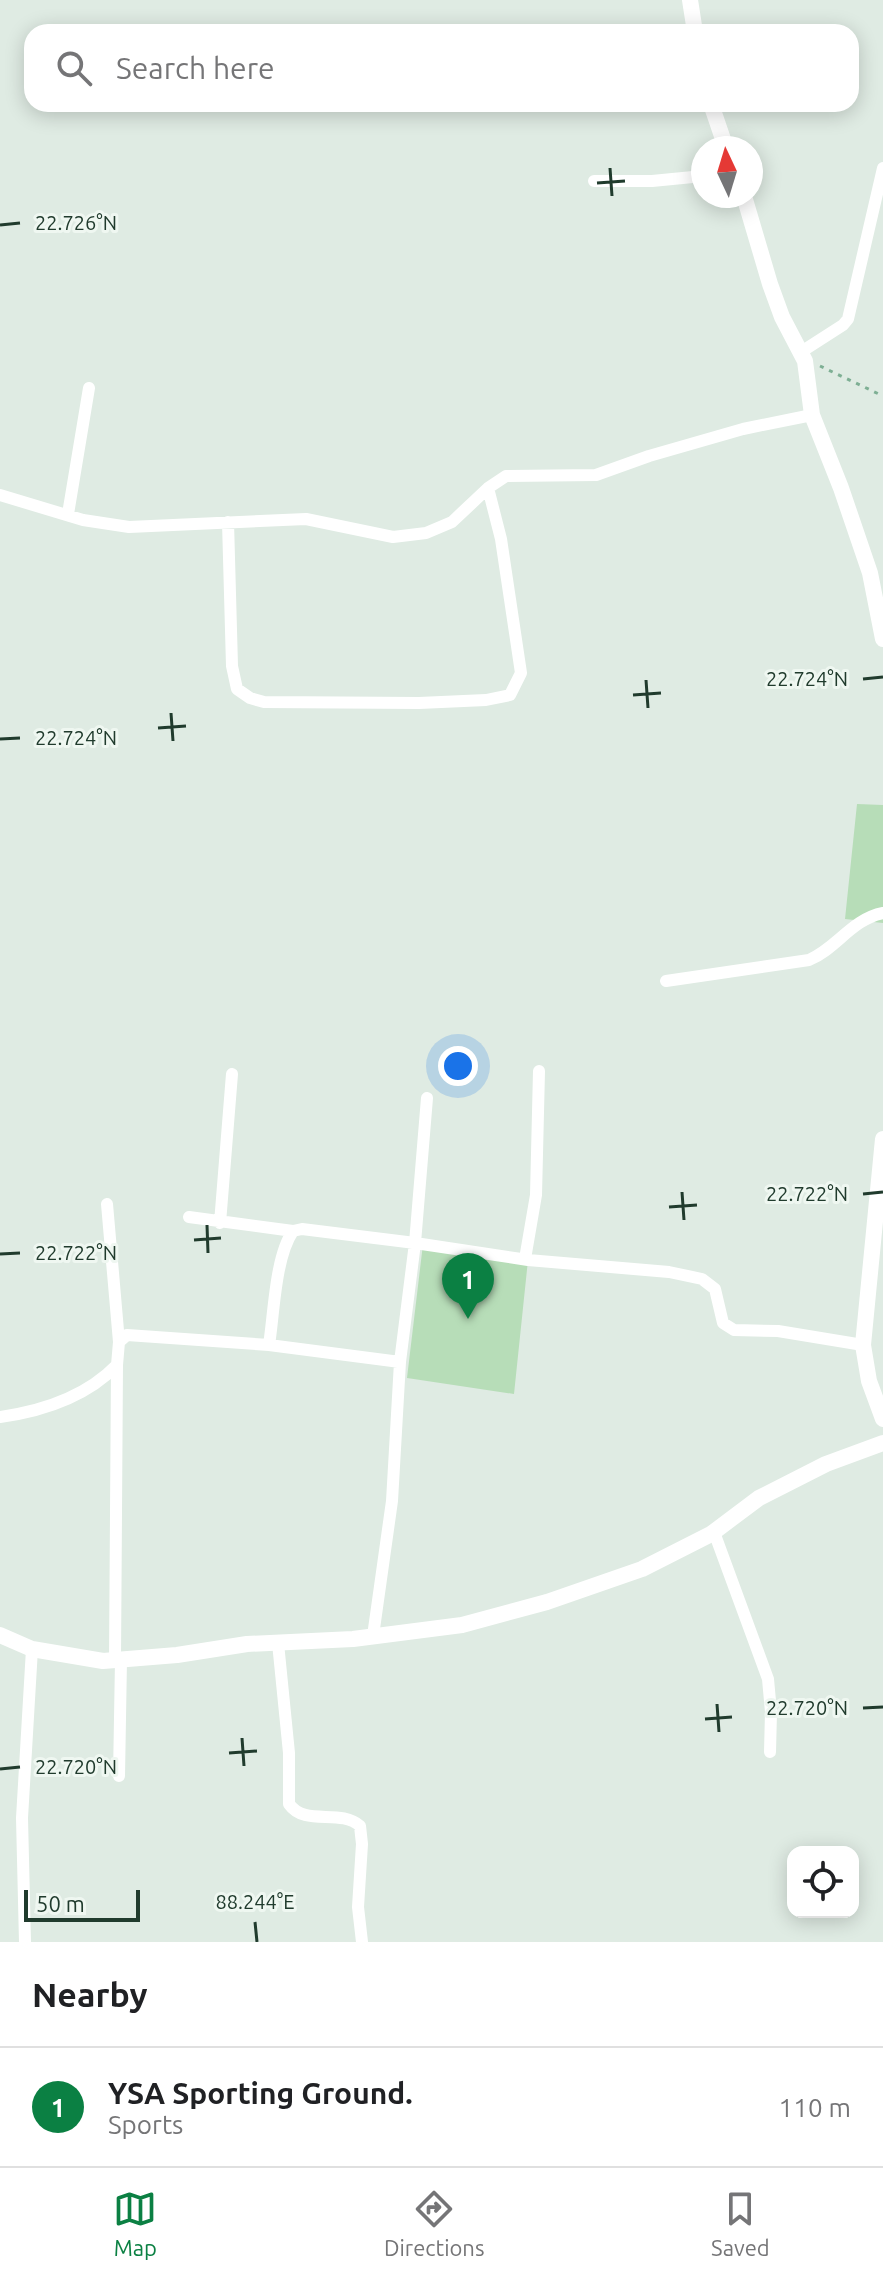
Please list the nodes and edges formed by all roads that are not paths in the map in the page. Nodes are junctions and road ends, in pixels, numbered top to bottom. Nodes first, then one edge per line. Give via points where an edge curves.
1 (690, 0) edge
2 (694, 24) edge
3 (714, 112) edge
4 (722, 136) edge
5 (883, 168) edge
6 (691, 177) edge
7 (594, 181) dead end
8 (748, 208) edge
9 (803, 356) junction
10 (89, 388) dead end
11 (812, 415) junction
12 (488, 488) junction
13 (0, 495) edge
14 (68, 514) junction
15 (228, 522) junction
16 (883, 639) edge
17 (883, 913) edge
18 (666, 981) dead end
19 (539, 1071) dead end
20 (232, 1074) dead end
21 (427, 1098) dead end
22 (883, 1139) edge
23 (107, 1204) dead end
24 (189, 1217) dead end
25 (220, 1223) junction
26 (293, 1231) junction
27 (415, 1243) junction
28 (525, 1259) junction
29 (119, 1342) junction
30 (269, 1345) junction
31 (863, 1345) junction
32 (400, 1362) junction
33 (117, 1365) junction
34 (0, 1417) edge
35 (883, 1419) edge
36 (883, 1443) edge
37 (714, 1532) junction
38 (0, 1635) edge
39 (373, 1636) junction
40 (278, 1643) junction
41 (32, 1649) junction
42 (118, 1660) junction
43 (770, 1752) dead end
44 (119, 1776) dead end
45 (25, 1942) edge
46 (362, 1942) edge

1 - 2 street
3 - 4 street
5 - 9 street via 848,319
6 - 7 street
8 - 9 street via 770,284
9 - 11 street
10 - 14 street
11 - 12 street via 743,429 596,475 506,476
11 - 16 street via 870,573
12 - 15 street via 452,522 426,533 393,537 306,519
12 - 15 street via 521,673 510,695 486,700 250,698 237,689 232,666
13 - 14 street
14 - 15 street via 129,527
17 - 18 street via 854,925 809,960
19 - 28 street via 536,1195
20 - 25 street
21 - 27 street
22 - 31 street
23 - 29 street
24 - 25 street
25 - 26 street
26 - 27 street
26 - 30 street via 280,1267
27 - 28 street
27 - 32 street
28 - 31 street via 702,1279 713,1286 720,1318 734,1330 778,1331
29 - 30 street via 133,1334
29 - 33 street
30 - 32 street
31 - 35 street
32 - 39 street via 392,1501
33 - 34 street via 60,1403
33 - 42 street
36 - 37 street via 759,1498
37 - 39 street via 642,1569 547,1602 462,1625
37 - 43 street via 768,1679
38 - 41 street
39 - 40 street
40 - 42 street
40 - 46 street via 289,1804 306,1815 347,1816 360,1826
41 - 42 street
41 - 45 street via 22,1818
42 - 44 street

